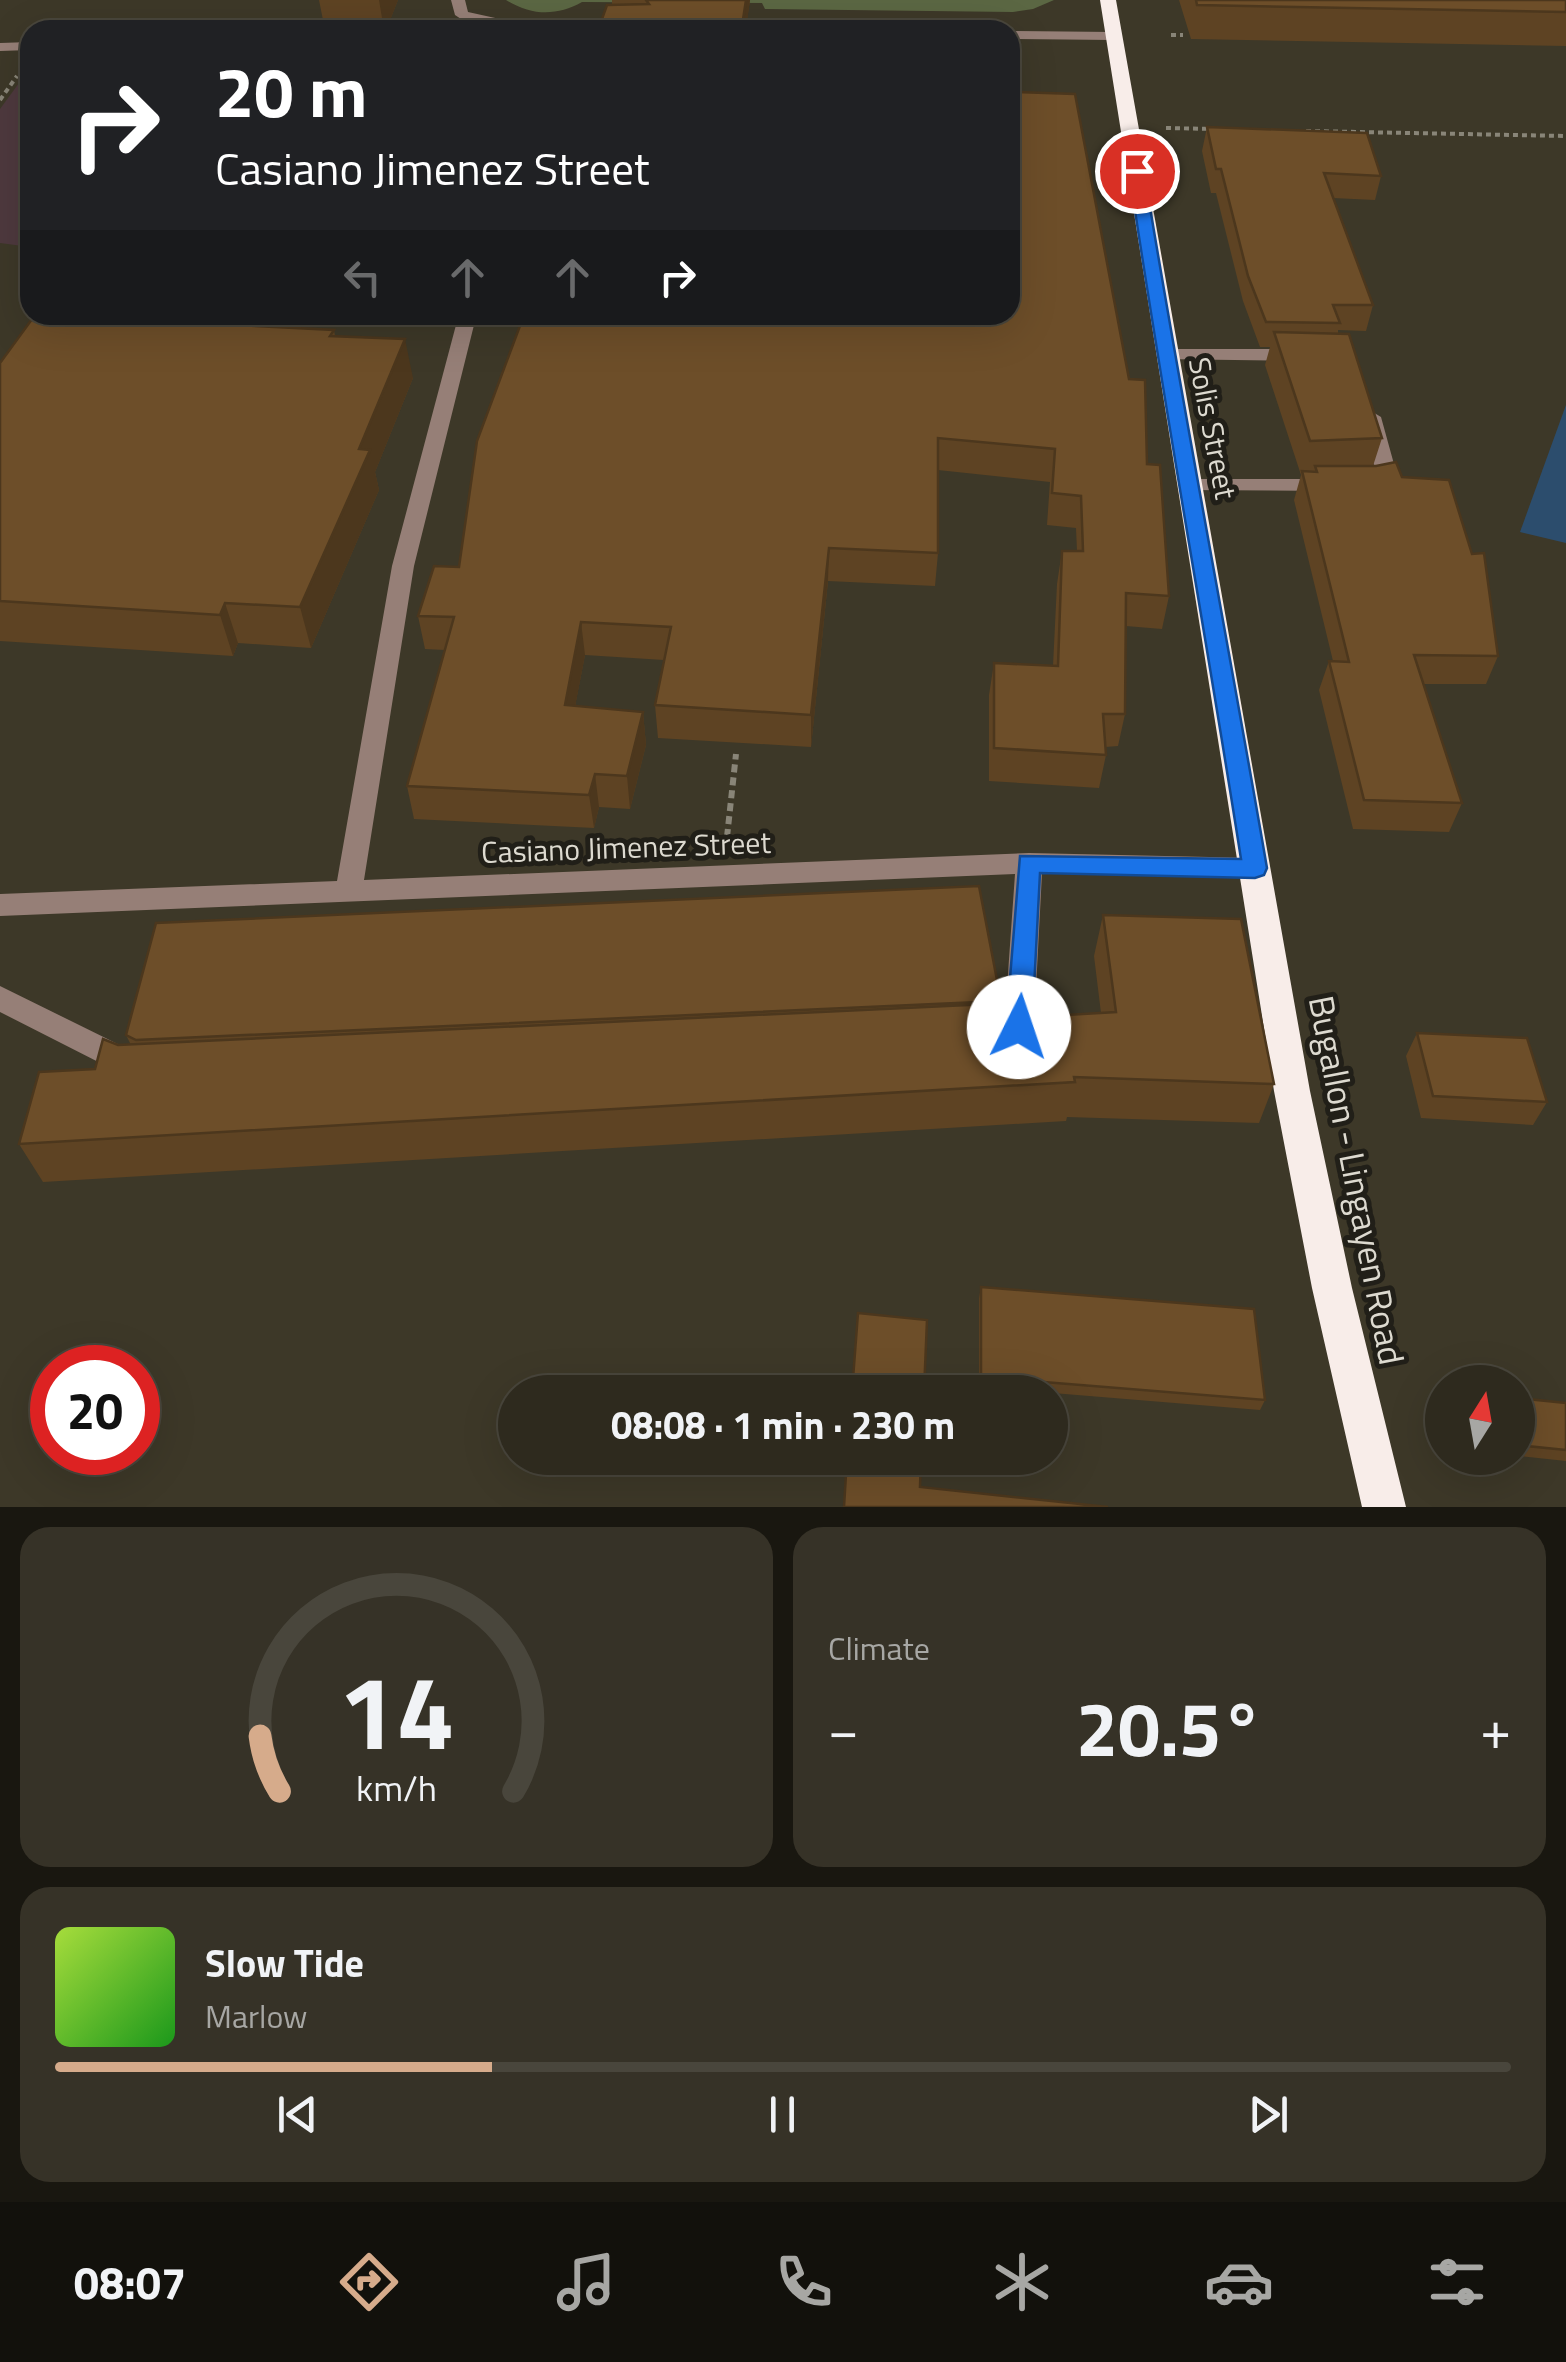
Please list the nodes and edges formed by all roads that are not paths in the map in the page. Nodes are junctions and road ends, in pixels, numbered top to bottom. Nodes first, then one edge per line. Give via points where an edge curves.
1 (458, 0) edge
2 (1108, 0) edge
3 (474, 20) edge
4 (1020, 35) edge
5 (1113, 36) junction
6 (465, 325) edge
7 (1316, 354) edge
8 (1166, 355) junction
9 (1364, 392) edge
10 (1191, 485) junction
11 (1029, 863) junction
12 (1255, 868) junction
13 (349, 892) junction
14 (0, 905) edge
15 (0, 998) edge
16 (967, 1030) edge
17 (158, 1067) edge
18 (1384, 1507) edge

1 - 3 street via 462,15
2 - 5 highway, Solis Street
4 - 5 street
5 - 8 highway, Solis Street
6 - 13 street via 403,566
7 - 8 street
8 - 10 highway, Solis Street
9 - 10 street via 1388,475 1384,480
10 - 12 highway, Solis Street
11 - 12 street, Casiano Jimenez Street
11 - 13 street, Casiano Jimenez Street
11 - 16 street via 1019,1027
12 - 18 highway, Bugallon - Lingayen Road via 1292,1091
13 - 14 street, Casiano Jimenez Street
15 - 17 street via 138,1068

